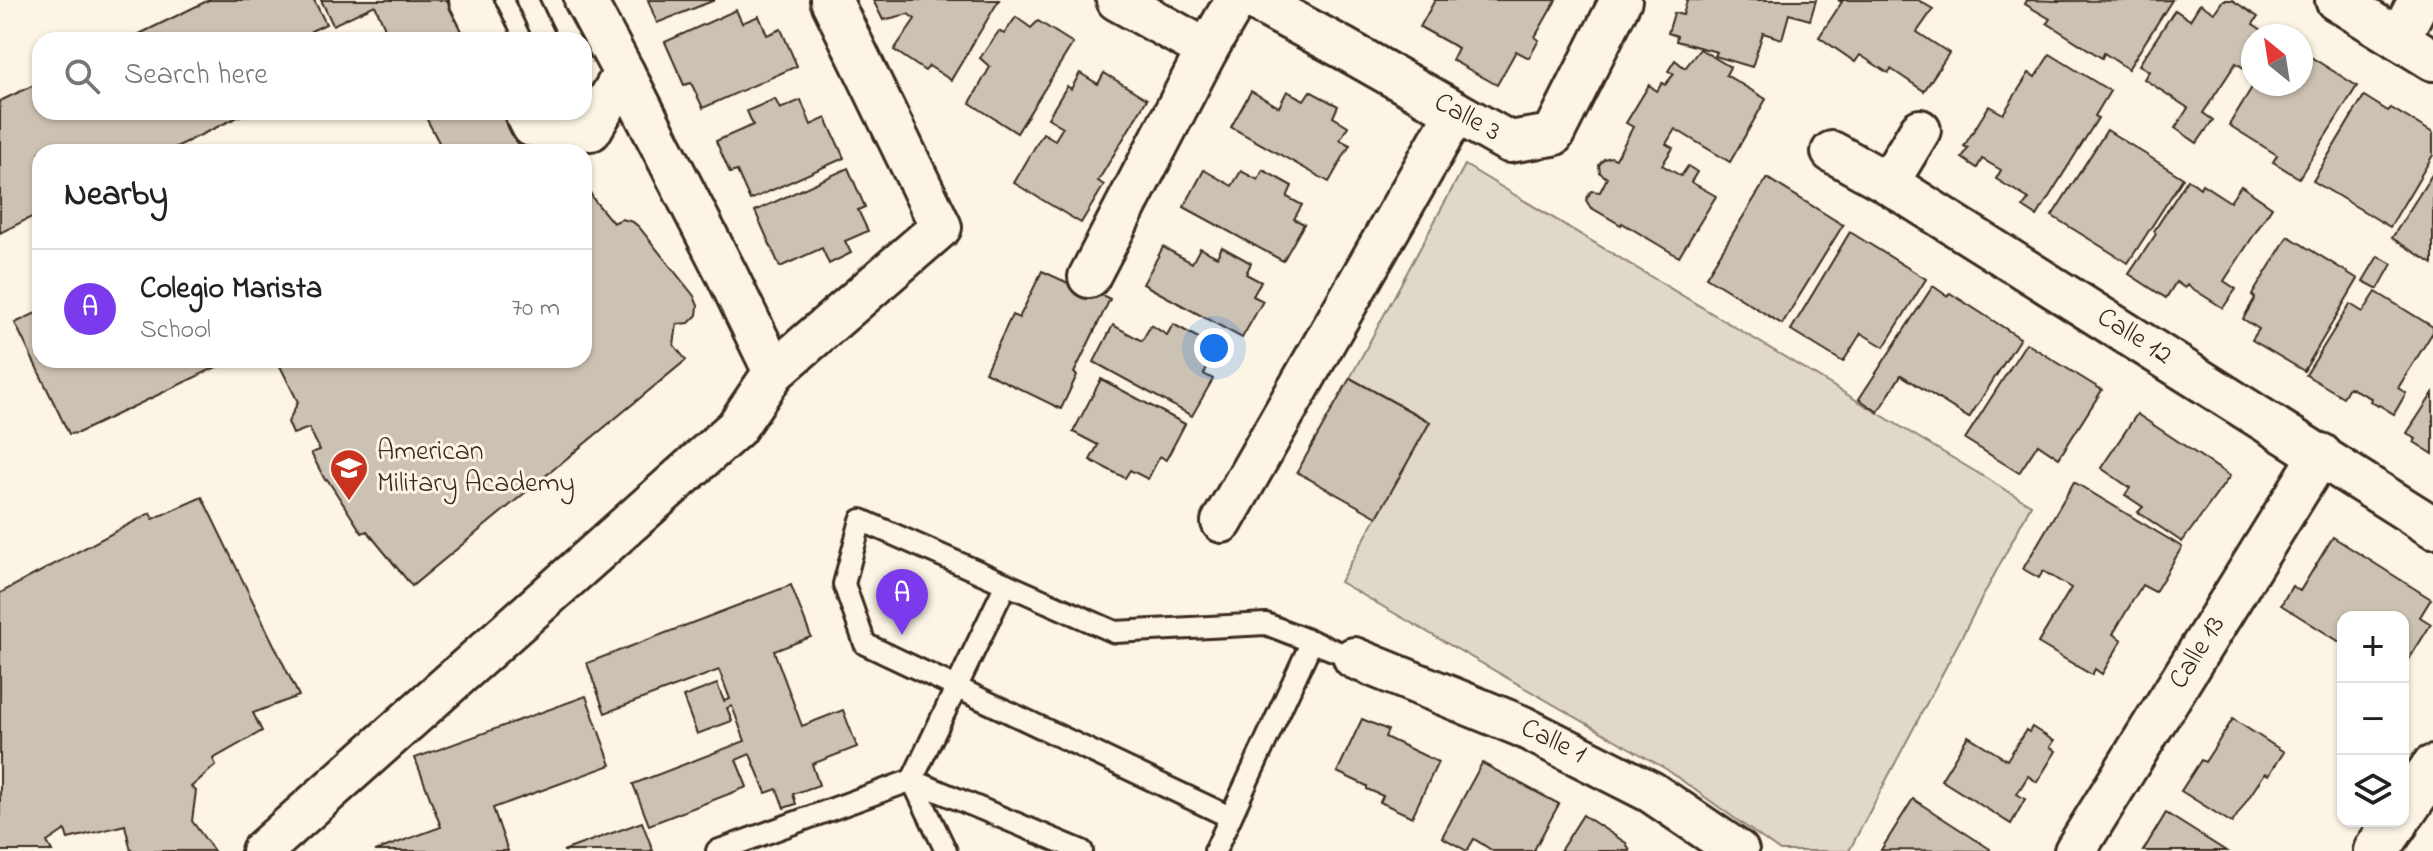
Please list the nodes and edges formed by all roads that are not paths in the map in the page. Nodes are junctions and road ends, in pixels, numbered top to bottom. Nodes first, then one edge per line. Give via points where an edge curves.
1 (470, 0) edge
2 (527, 0) edge
3 (585, 0) edge
4 (831, 0) edge
5 (1117, 0) edge
6 (1236, 0) edge
7 (1254, 0) edge
8 (1621, 0) edge
9 (2336, 0) edge
10 (2419, 0) edge
11 (486, 32) edge
12 (542, 32) edge
13 (2399, 39) junction
14 (1207, 50) junction
15 (2433, 60) edge
16 (624, 73) junction
17 (1456, 112) junction
18 (592, 115) edge
19 (529, 120) edge
20 (587, 121) edge
21 (1920, 130) dead end
22 (1832, 152) dead end
23 (1888, 183) junction
24 (1089, 277) dead end
25 (774, 372) junction
26 (2321, 454) junction
27 (1222, 522) dead end
28 (2433, 527) edge
29 (1006, 584) junction
30 (1312, 641) junction
31 (1354, 658) joint
32 (956, 686) junction
33 (2433, 768) edge
34 (912, 780) junction
35 (2409, 803) edge
36 (1230, 817) junction
37 (2393, 827) edge
38 (262, 851) edge
39 (717, 851) edge
40 (946, 851) edge
41 (1082, 851) edge
42 (1215, 851) edge
43 (1738, 851) edge
44 (2075, 851) edge
45 (2376, 851) edge

1 - 11 street
2 - 12 lane
3 - 16 street
4 - 25 street via 941,227
5 - 14 street
6 - 14 street
7 - 17 street, Calle 3
8 - 17 street, Calle 3 via 1553,135 1509,142
9 - 13 street
10 - 13 street
13 - 15 street
14 - 24 street
16 - 18 street
16 - 25 street
17 - 27 street
19 - 20 street via 532,126
21 - 23 street
22 - 23 street, Calle 12
23 - 26 street, Calle 12
25 - 38 street via 736,428
26 - 28 street, Calle 12
26 - 44 street, Calle 13
29 - 30 lane via 1115,632 1266,624
29 - 32 lane
29 - 32 lane via 861,520 844,584 865,644
30 - 31 lane
30 - 36 lane
31 - 43 street, Calle 1 via 1521,726 1651,792
32 - 34 lane
32 - 36 lane
33 - 35 street
34 - 39 lane
34 - 40 lane
34 - 41 lane
36 - 42 lane
37 - 45 street

